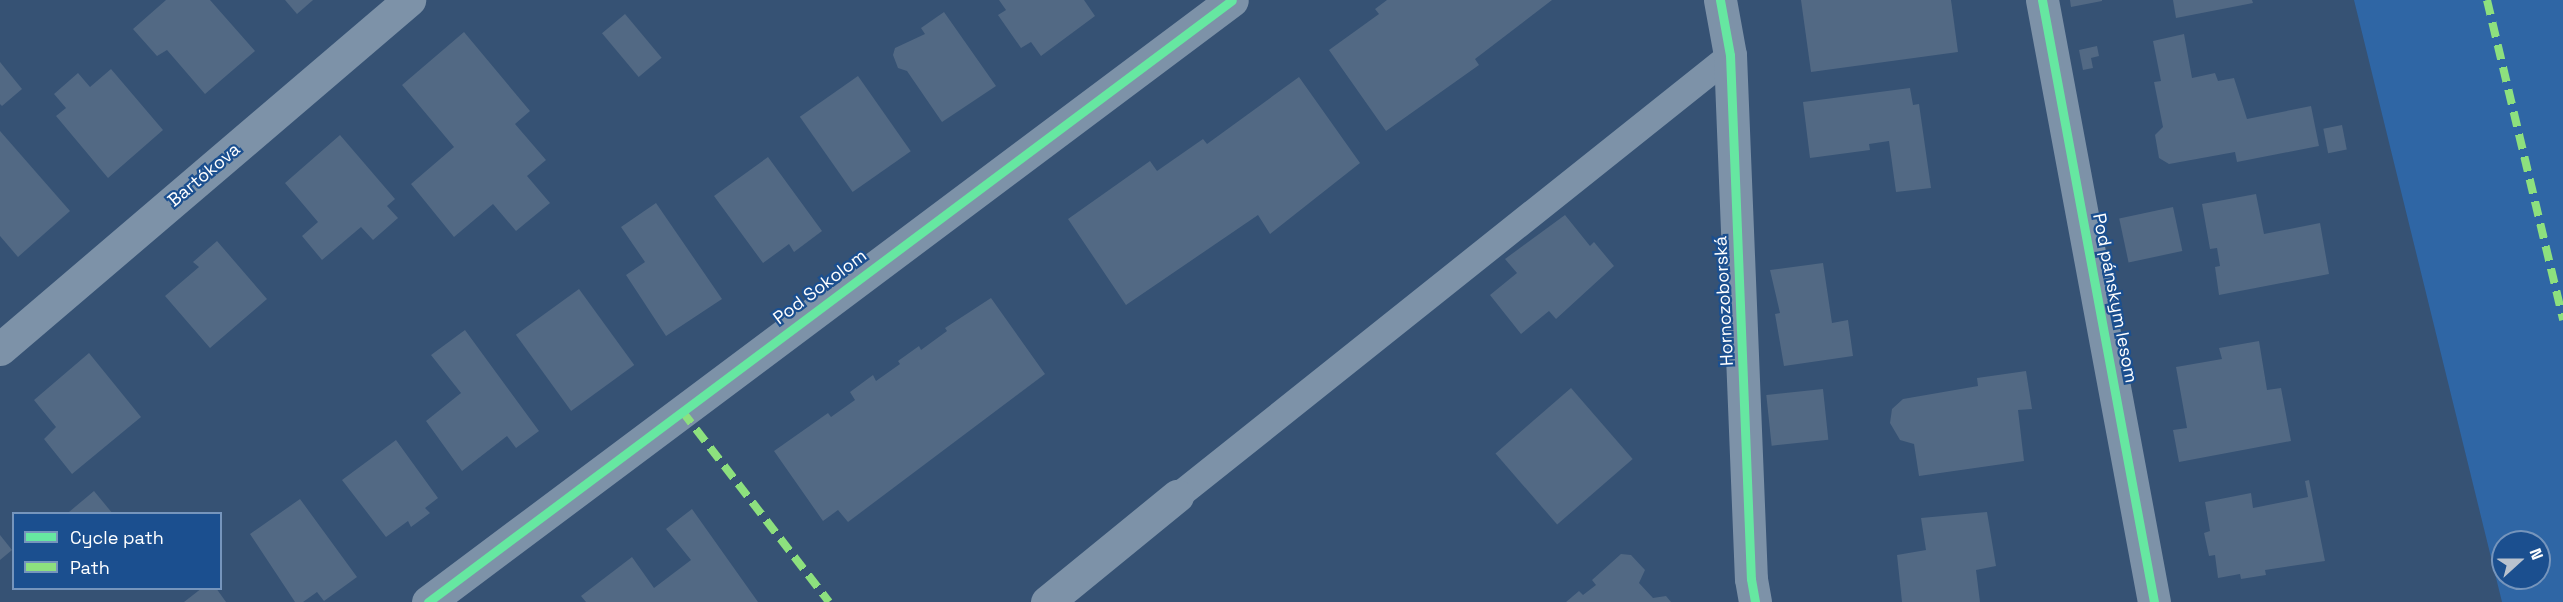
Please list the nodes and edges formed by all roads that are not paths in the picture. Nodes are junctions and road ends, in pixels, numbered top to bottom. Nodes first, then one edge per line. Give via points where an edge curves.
1 (409, 0) edge
2 (1232, 0) edge
3 (1720, 0) edge
4 (2042, 0) edge
5 (1730, 55) junction
6 (0, 349) edge
7 (1177, 496) joint
8 (428, 602) edge
9 (1047, 602) edge
10 (1755, 602) edge
11 (2154, 602) edge

1 - 6 street, Bartókova
2 - 8 street, Pod Sokolom
3 - 5 street, Hornozoborská
4 - 11 street, Pod pánskym lesom
5 - 7 lane
5 - 10 street, Hornozoborská
7 - 9 street

